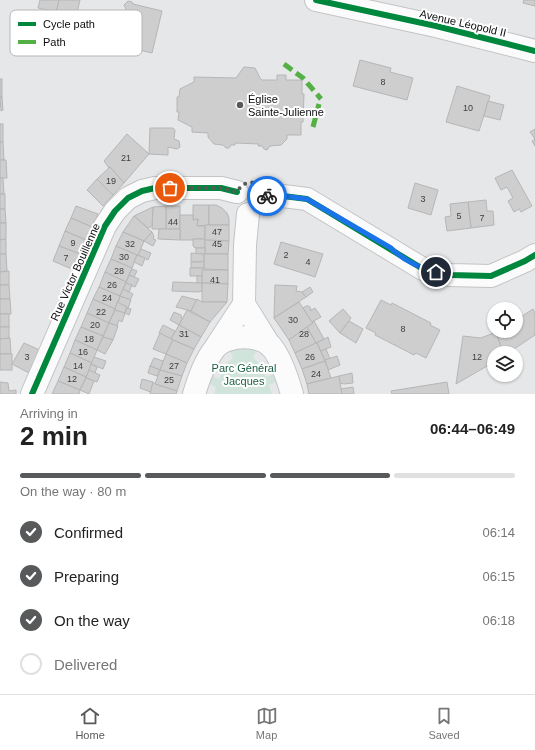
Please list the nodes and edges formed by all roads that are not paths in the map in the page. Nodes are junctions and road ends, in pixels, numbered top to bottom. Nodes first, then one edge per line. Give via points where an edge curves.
1 (316, 0) edge
2 (347, 4) edge
3 (535, 51) edge
4 (237, 192) junction
5 (267, 196) junction
6 (248, 214) junction
7 (535, 255) edge
8 (244, 304) junction
9 (217, 345) junction
10 (270, 346) junction
11 (32, 394) edge
12 (194, 394) edge
13 (292, 394) edge

1 - 2 street, Avenue Léopold II
2 - 3 street, Avenue Léopold II
4 - 5 street via 245,183 255,182 263,188
4 - 6 street via 237,205
4 - 11 street, Rue Victor Bouillenne via 221,188 155,188 128,198 105,226
5 - 6 street via 262,210
5 - 7 street via 307,199 423,269 450,275 491,276
6 - 8 street
8 - 9 street
8 - 10 street
9 - 10 street via 230,339 244,337 257,339
9 - 12 street via 203,370
10 - 13 street via 283,368

